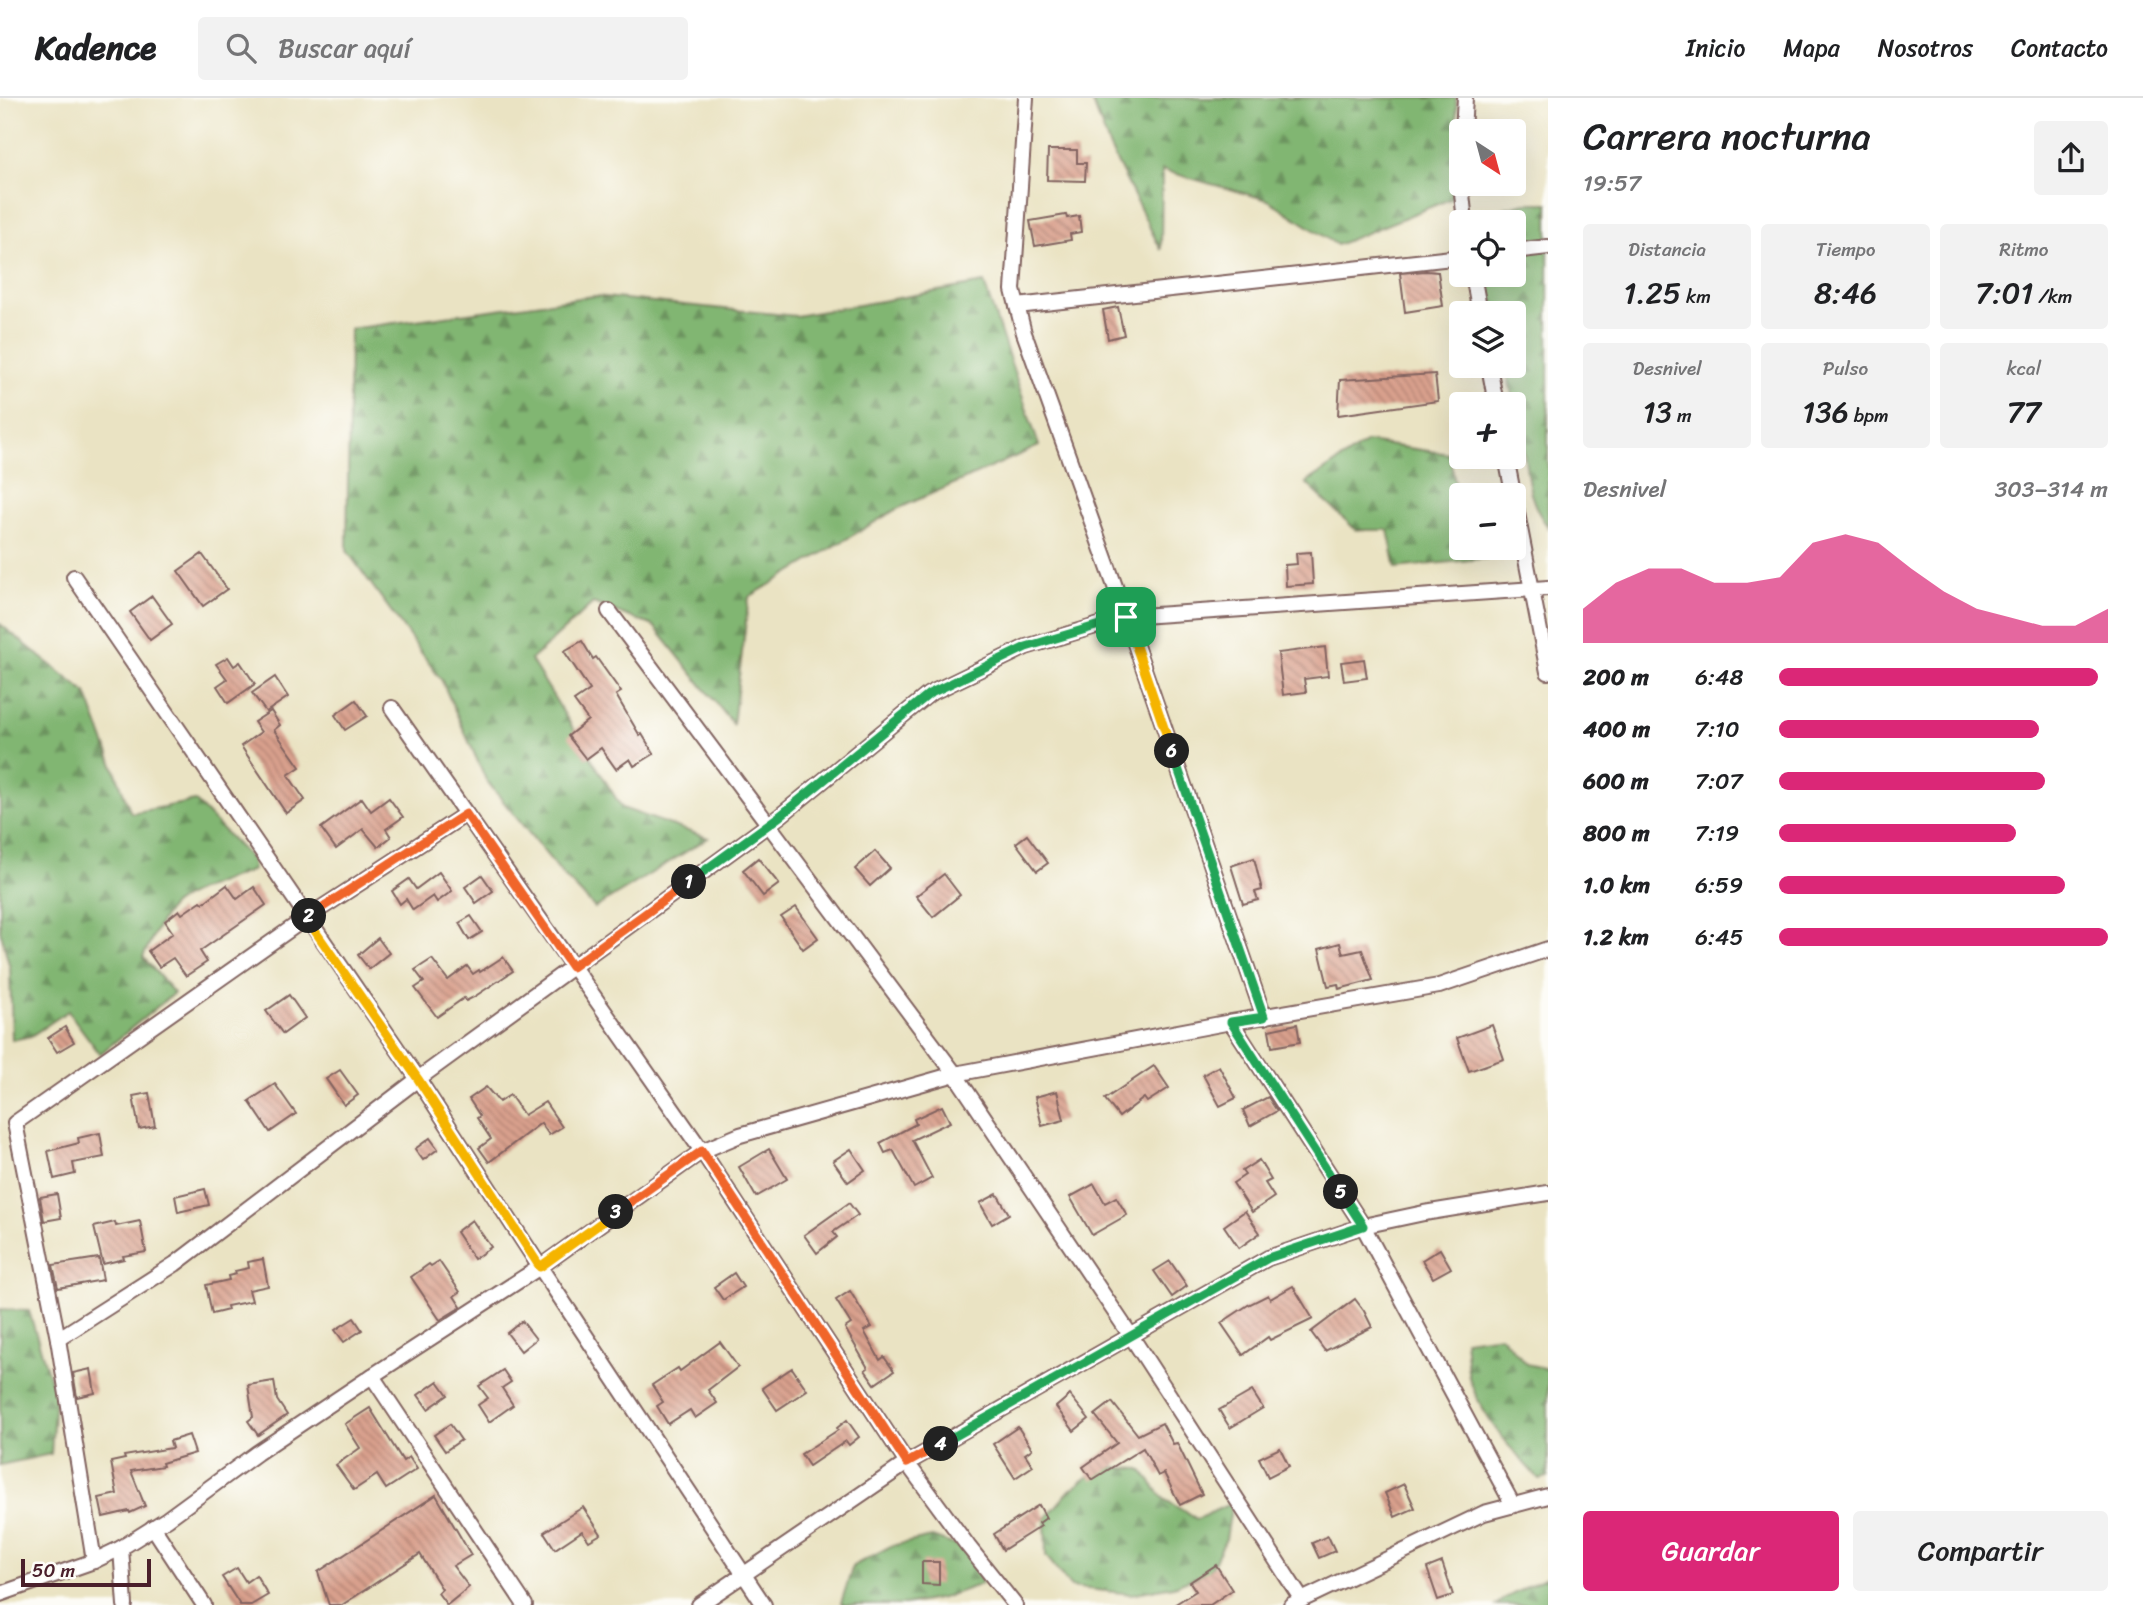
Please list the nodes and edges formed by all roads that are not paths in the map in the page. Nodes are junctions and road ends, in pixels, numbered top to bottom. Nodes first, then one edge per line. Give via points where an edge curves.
1 (1026, 98) edge
2 (1465, 98) edge
3 (1464, 119) edge
4 (1548, 247) edge
5 (1526, 250) edge
6 (1449, 258) edge
7 (1017, 306) junction
8 (1508, 469) edge
9 (74, 577) dead end
10 (1548, 588) edge
11 (1532, 589) junction
12 (609, 611) dead end
13 (1126, 617) junction
14 (1548, 672) edge
15 (392, 708) dead end
16 (466, 814) junction
17 (768, 824) junction
18 (306, 918) junction
19 (1548, 949) edge
20 (572, 967) junction
21 (1264, 1017) junction
22 (1231, 1022) junction
23 (955, 1074) junction
24 (418, 1079) junction
25 (702, 1151) junction
26 (1548, 1193) edge
27 (1363, 1226) junction
28 (540, 1267) junction
29 (1131, 1336) junction
30 (58, 1339) junction
31 (372, 1376) junction
32 (907, 1463) junction
33 (1548, 1496) edge
34 (1513, 1505) junction
35 (153, 1527) junction
36 (121, 1548) junction
37 (94, 1561) junction
38 (745, 1574) junction
39 (0, 1594) edge
40 (1296, 1602) edge
41 (125, 1605) edge
42 (204, 1605) edge
43 (525, 1605) edge
44 (699, 1605) edge
45 (764, 1605) edge
46 (1015, 1605) edge

1 - 7 street via 1014,259
2 - 3 street
4 - 5 street
6 - 7 street
7 - 13 street
8 - 11 street
9 - 18 street
10 - 11 street
11 - 13 street
11 - 14 street
12 - 17 street
13 - 17 street via 1026,647 929,694
13 - 21 street
15 - 16 street
16 - 18 street
16 - 20 street
17 - 20 street
17 - 23 street
18 - 24 street
18 - 30 street via 15,1123
19 - 21 street via 1439,986
20 - 24 street
20 - 25 street
21 - 22 street
22 - 23 street
22 - 27 street
23 - 25 street via 740,1135
23 - 29 street
24 - 28 street
24 - 30 street via 175,1264
25 - 28 street
25 - 32 street
26 - 27 street
27 - 29 street via 1268,1258
27 - 34 street
28 - 31 street
28 - 38 street
29 - 32 street
29 - 40 street
30 - 37 street
31 - 35 street
31 - 43 street
32 - 38 street
32 - 46 street
33 - 34 street
34 - 40 street via 1484,1513
35 - 36 street
35 - 42 street
36 - 37 street
36 - 41 street
37 - 39 street
38 - 44 street
38 - 45 street

